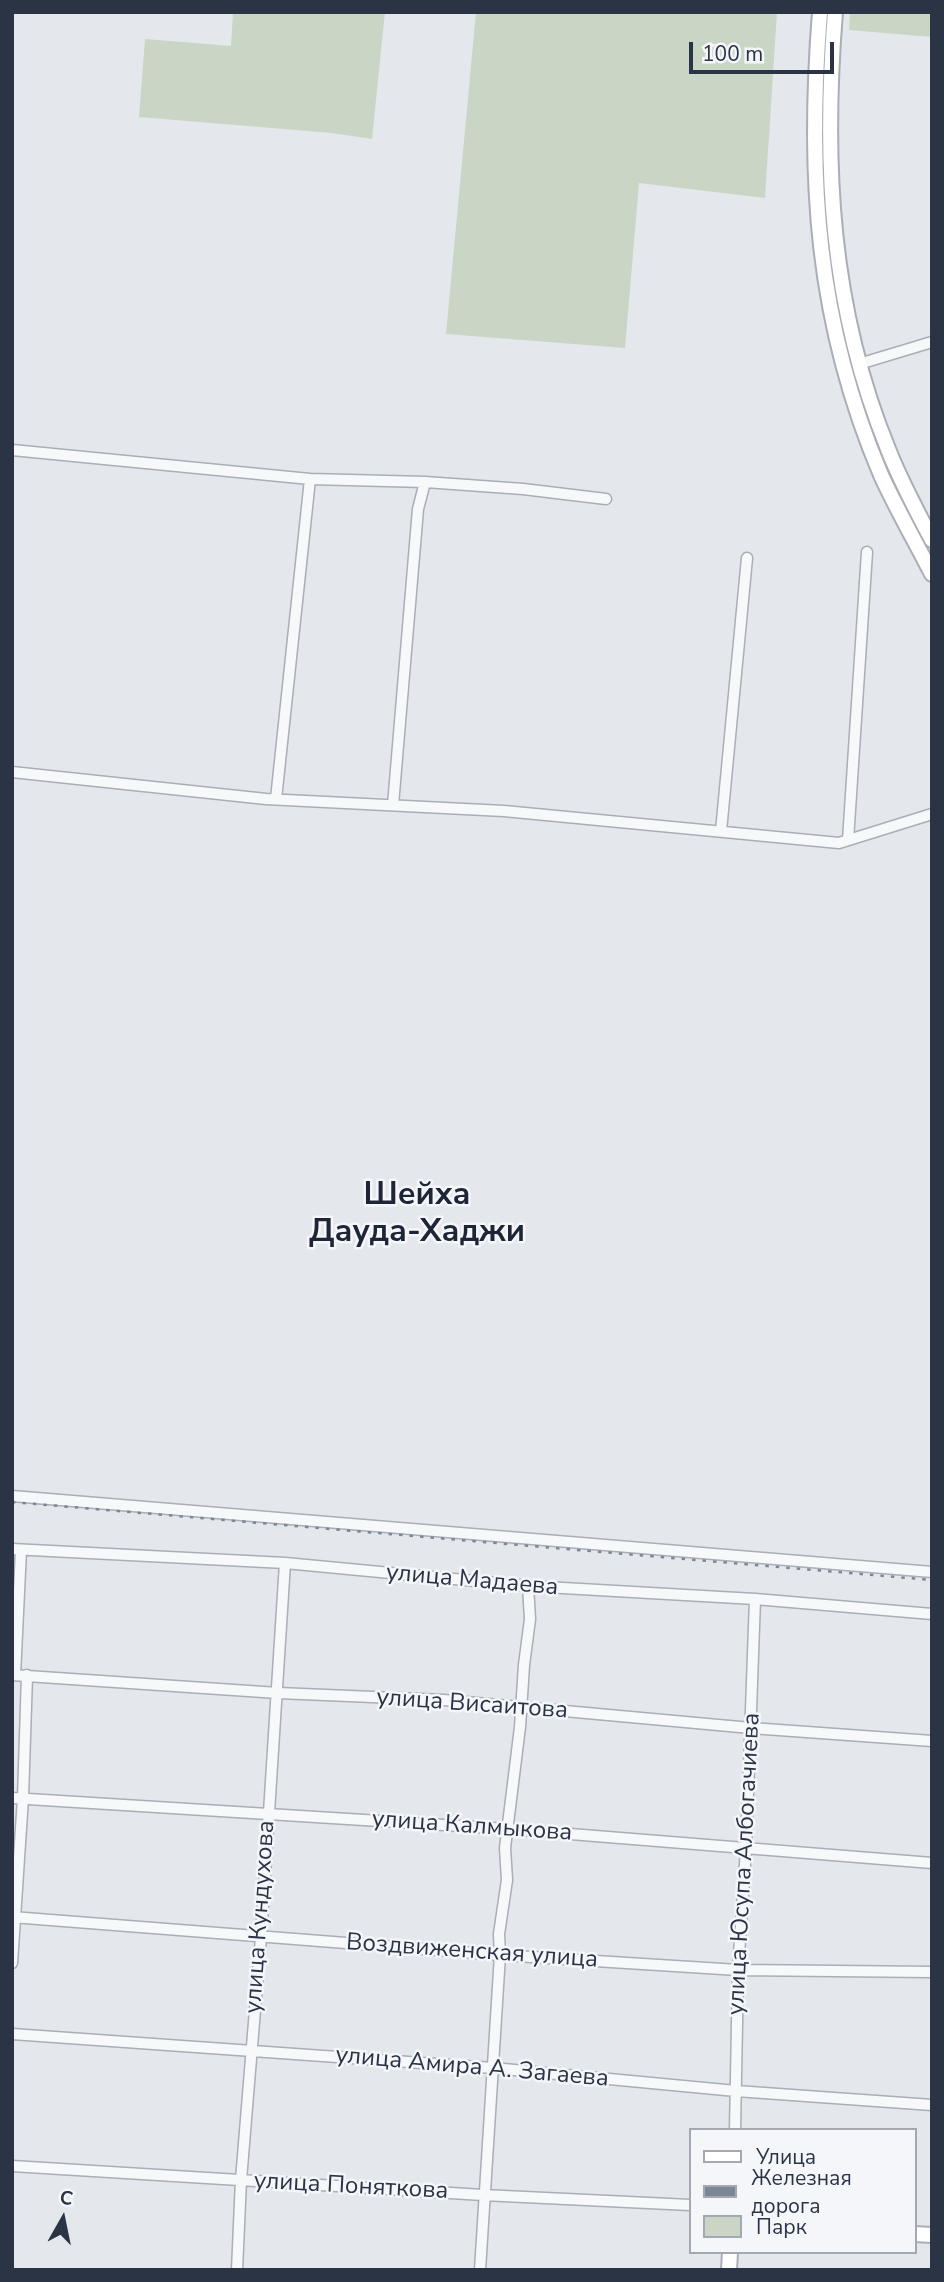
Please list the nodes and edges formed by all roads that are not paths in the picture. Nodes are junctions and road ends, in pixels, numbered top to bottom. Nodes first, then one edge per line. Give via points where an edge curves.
1 (820, 12) edge
2 (835, 12) edge
3 (932, 342) edge
4 (859, 364) junction
5 (12, 450) edge
6 (310, 479) junction
7 (425, 482) junction
8 (606, 499) dead end
9 (932, 540) edge
10 (867, 552) dead end
11 (747, 558) dead end
12 (932, 574) edge
13 (12, 772) edge
14 (276, 799) junction
15 (393, 805) junction
16 (932, 814) edge
17 (721, 831) junction
18 (848, 841) junction
19 (12, 1496) edge
20 (17, 1550) edge
21 (285, 1563) junction
22 (932, 1572) edge
23 (528, 1586) junction
24 (755, 1599) junction
25 (932, 1614) edge
26 (14, 1675) edge
27 (27, 1675) junction
28 (278, 1693) junction
29 (521, 1708) junction
30 (751, 1728) junction
31 (932, 1741) edge
32 (18, 1798) edge
33 (269, 1813) junction
34 (508, 1829) junction
35 (746, 1849) junction
36 (932, 1863) edge
37 (15, 1917) edge
38 (261, 1937) junction
39 (500, 1955) junction
40 (12, 1963) edge
41 (738, 1970) junction
42 (932, 1972) edge
43 (12, 2034) edge
44 (251, 2050) junction
45 (493, 2068) junction
46 (736, 2091) junction
47 (932, 2105) edge
48 (735, 2128) edge
49 (12, 2166) edge
50 (241, 2180) junction
51 (484, 2195) junction
52 (688, 2205) edge
53 (237, 2270) edge
54 (480, 2270) edge

1 - 12 main road via 814,161 824,274 835,335 882,477
2 - 4 main road via 829,131 832,208
3 - 4 street
4 - 9 main road via 887,447
5 - 6 street
6 - 7 street
6 - 14 street
7 - 8 street
7 - 15 street via 418,509
10 - 18 street
11 - 17 street
13 - 14 street
14 - 15 street
15 - 17 street
16 - 18 street
17 - 18 street via 839,844
19 - 22 street
20 - 21 street, улица Мадаева
20 - 26 street
21 - 23 street, улица Мадаева
21 - 28 street, улица Кундухова
23 - 24 street, улица Мадаева
23 - 29 street via 530,1619
24 - 25 street, улица Мадаева
24 - 30 street, улица Юсупа Албогачиева
26 - 27 street, улица Висаитова
27 - 28 street, улица Висаитова
27 - 32 street
28 - 29 street, улица Висаитова
28 - 33 street, улица Кундухова
29 - 30 street, улица Висаитова
29 - 34 street
30 - 31 street, улица Висаитова
30 - 35 street, улица Юсупа Албогачиева
32 - 33 street, улица Калмыкова
32 - 37 street
33 - 34 street, улица Калмыкова
33 - 38 street, улица Кундухова
34 - 35 street, улица Калмыкова
34 - 39 street
35 - 36 street, улица Калмыкова
35 - 41 street, улица Юсупа Албогачиева
37 - 38 street, Воздвиженская улица
37 - 40 street
38 - 39 street, Воздвиженская улица
38 - 44 street, улица Кундухова
39 - 41 street, Воздвиженская улица
39 - 45 street
41 - 42 street, Воздвиженская улица
41 - 46 street, улица Юсупа Албогачиева
43 - 44 street, улица Амира А. Загаева
44 - 45 street, улица Амира А. Загаева
44 - 50 street, улица Кундухова
45 - 46 street, улица Амира А. Загаева
45 - 51 street
46 - 47 street, улица Амира А. Загаева
46 - 48 street, улица Юсупа Албогачиева
49 - 50 street, улица Поняткова
50 - 51 street, улица Поняткова
50 - 53 street, улица Кундухова
51 - 52 street, улица Поняткова
51 - 54 street

